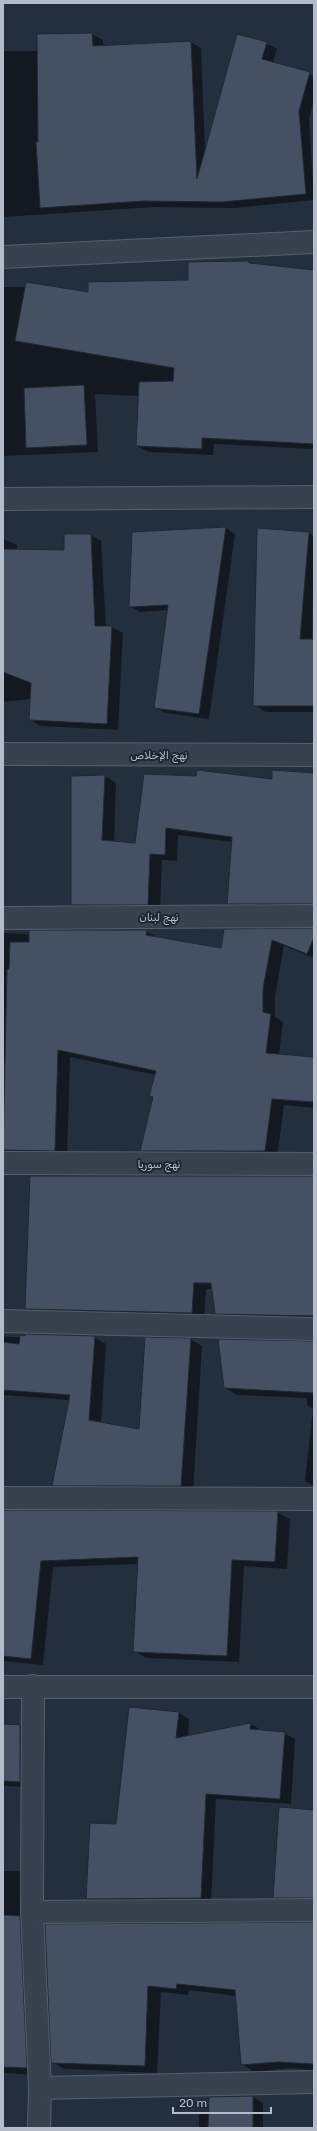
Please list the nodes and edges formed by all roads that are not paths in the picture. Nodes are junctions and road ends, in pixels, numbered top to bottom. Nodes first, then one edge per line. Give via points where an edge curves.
1 (314, 242) edge
2 (3, 257) edge
3 (314, 496) edge
4 (3, 499) edge
5 (3, 754) edge
6 (314, 755) edge
7 (314, 916) edge
8 (3, 918) edge
9 (3, 1163) edge
10 (314, 1164) edge
11 (3, 1321) edge
12 (314, 1328) edge
13 (3, 1498) edge
14 (314, 1499) edge
15 (33, 1686) junction
16 (3, 1687) edge
17 (314, 1687) edge
18 (314, 1910) edge
19 (32, 1912) junction
20 (314, 2082) edge
21 (40, 2088) junction
22 (39, 2128) edge

1 - 2 street
3 - 4 street
5 - 6 street, نهج الإخلاص
7 - 8 street, نهج لبنان
9 - 10 street, نهج سوريا
11 - 12 street
13 - 14 street
15 - 16 street
15 - 17 street
15 - 19 street
18 - 19 street
19 - 21 street
20 - 21 street
21 - 22 street

